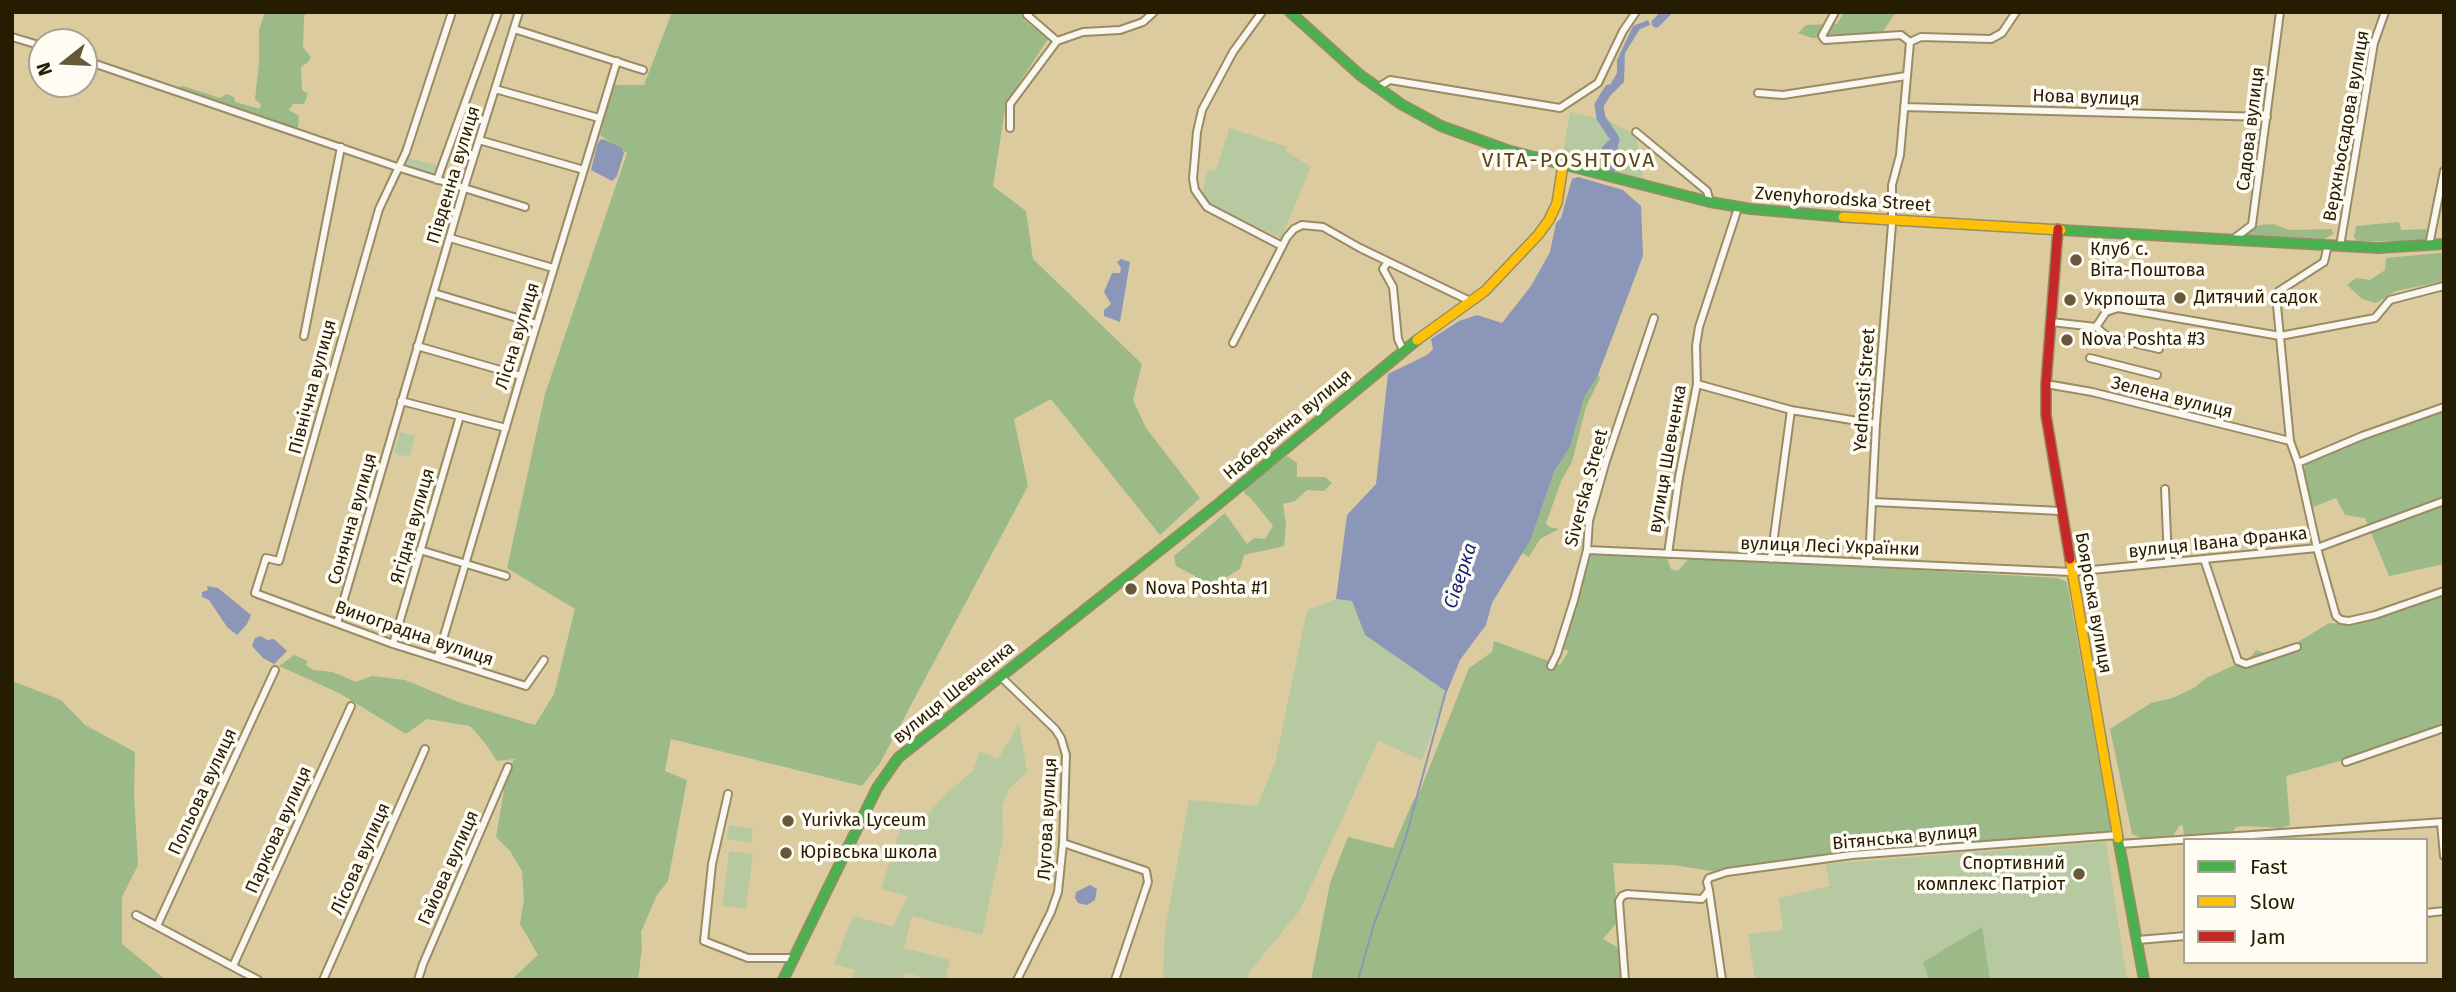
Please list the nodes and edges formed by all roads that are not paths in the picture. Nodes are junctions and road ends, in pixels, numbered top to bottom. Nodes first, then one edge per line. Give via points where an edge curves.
1 (452, 12) edge
2 (498, 12) edge
3 (519, 12) edge
4 (1030, 12) edge
5 (1154, 12) edge
6 (1262, 12) edge
7 (1290, 12) edge
8 (1636, 12) edge
9 (1835, 12) edge
10 (2016, 12) edge
11 (2280, 12) edge
12 (2385, 12) edge
13 (514, 29) junction
14 (1057, 41) junction
15 (1910, 42) junction
16 (617, 61) junction
17 (98, 65) edge
18 (643, 70) dead end
19 (1906, 76) junction
20 (1377, 88) junction
21 (495, 89) junction
22 (1758, 93) dead end
23 (1904, 107) junction
24 (2267, 117) junction
25 (599, 118) junction
26 (1010, 128) dead end
27 (1636, 132) dead end
28 (479, 140) junction
29 (341, 147) junction
30 (1563, 165) junction
31 (397, 167) junction
32 (584, 170) junction
33 (2444, 171) edge
34 (437, 180) junction
35 (464, 188) junction
36 (1710, 202) junction
37 (525, 207) dead end
38 (1738, 208) junction
39 (2444, 212) edge
40 (2435, 213) junction
41 (1892, 220) junction
42 (2058, 229) junction
43 (450, 238) junction
44 (2232, 240) junction
45 (2444, 244) edge
46 (2328, 245) junction
47 (2429, 245) junction
48 (1282, 246) junction
49 (2340, 246) junction
50 (1388, 262) junction
51 (553, 268) junction
52 (2444, 286) edge
53 (434, 293) junction
54 (1470, 301) junction
55 (1654, 318) dead end
56 (2051, 321) junction
57 (537, 324) junction
58 (2096, 327) junction
59 (304, 336) dead end
60 (2280, 336) junction
61 (1233, 344) dead end
62 (417, 346) junction
63 (2159, 349) dead end
64 (1403, 350) junction
65 (2090, 358) dead end
66 (2157, 375) dead end
67 (521, 376) junction
68 (1698, 384) junction
69 (2046, 384) junction
70 (401, 401) junction
71 (2444, 407) edge
72 (1791, 410) junction
73 (460, 416) junction
74 (1876, 424) junction
75 (506, 428) junction
76 (2290, 441) junction
77 (2298, 463) junction
78 (2165, 489) dead end
79 (2444, 501) edge
80 (1872, 502) junction
81 (2061, 511) junction
82 (1194, 524) joint
83 (2317, 548) junction
84 (1587, 550) junction
85 (420, 551) junction
86 (1668, 554) junction
87 (1771, 559) junction
88 (2203, 559) junction
89 (1869, 561) junction
90 (2168, 561) junction
91 (466, 563) junction
92 (2071, 572) junction
93 (506, 576) dead end
94 (2444, 591) edge
95 (263, 597) joint
96 (337, 623) junction
97 (393, 643) junction
98 (2297, 647) dead end
99 (438, 656) junction
100 (544, 660) dead end
101 (1551, 666) dead end
102 (275, 670) dead end
103 (1000, 676) junction
104 (351, 706) dead end
105 (2444, 728) edge
106 (425, 749) dead end
107 (2346, 762) dead end
108 (508, 767) dead end
109 (727, 794) dead end
110 (2442, 823) edge
111 (2119, 840) junction
112 (1063, 843) junction
113 (2444, 856) edge
114 (1709, 890) junction
115 (136, 915) dead end
116 (158, 926) junction
117 (2183, 936) edge
118 (2138, 940) junction
119 (794, 958) junction
120 (233, 966) junction
121 (258, 980) edge
122 (323, 980) edge
123 (418, 980) edge
124 (783, 980) edge
125 (1017, 980) edge
126 (1115, 980) edge
127 (1626, 980) edge
128 (1722, 980) edge
129 (2144, 980) edge

1 - 31 street
2 - 34 street, Південна вулиця
3 - 13 street, Південна вулиця
4 - 14 street via 1027,15
5 - 14 street via 1143,22 1120,30 1083,32
6 - 48 street via 1233,52 1202,110 1193,179 1207,207
7 - 20 street, Zvenyhorodska Street
8 - 20 street via 1598,83 1560,108 1390,80
9 - 15 street via 1822,36 1825,40 1901,35
10 - 15 street via 2002,33 1991,39 1921,37
11 - 24 street, Садова вулиця
12 - 49 street, Верхньосадова вулиця via 2374,43
13 - 16 street
13 - 21 street, Південна вулиця
14 - 26 street via 1010,104
15 - 19 street
16 - 18 street
16 - 25 street, Лісна вулиця
17 - 29 street
19 - 22 street via 1783,95
19 - 23 street
20 - 30 street, Zvenyhorodska Street via 1458,134
21 - 25 street
21 - 28 street, Південна вулиця
23 - 24 street, Нова вулиця
23 - 41 street via 1892,185
24 - 44 street, Садова вулиця via 2252,225
25 - 32 street, Лісна вулиця
27 - 36 street via 1707,191
28 - 32 street
28 - 35 street, Південна вулиця
29 - 31 street
29 - 59 street
30 - 36 street, Zvenyhorodska Street
30 - 54 street, Набережна вулиця via 1557,203 1544,229
31 - 34 street
31 - 95 street, Північна вулиця via 379,209 279,561 266,558 255,593
32 - 51 street, Лісна вулиця
33 - 40 street
34 - 35 street
35 - 37 street
35 - 43 street, Південна вулиця
36 - 38 street, Zvenyhorodska Street
38 - 41 street, Zvenyhorodska Street
38 - 68 street, вулиця Шевченка via 1699,327
39 - 40 street
40 - 47 street
41 - 42 street, Zvenyhorodska Street
41 - 74 street, Yednosti Street
42 - 44 street, Zvenyhorodska Street
42 - 56 street, Боярська вулиця
43 - 51 street
43 - 53 street, Південна вулиця
44 - 46 street, Zvenyhorodska Street
45 - 47 street, Zvenyhorodska Street
46 - 49 street, Zvenyhorodska Street
46 - 60 street via 2324,262 2276,295
47 - 49 street, Zvenyhorodska Street
48 - 50 street via 1293,229 1313,225
48 - 61 street
50 - 54 street
50 - 64 street via 1383,269 1392,287
51 - 57 street, Лісна вулиця
52 - 60 street via 2390,300 2375,318
53 - 57 street
53 - 62 street, Південна вулиця
54 - 64 street, Набережна вулиця
55 - 84 street, Siverska Street via 1606,461 1589,521
56 - 58 street
56 - 69 street, Боярська вулиця
57 - 67 street, Лісна вулиця
58 - 60 street via 2106,312 2118,309
58 - 63 street via 2108,337
60 - 76 street
62 - 67 street
62 - 70 street, Південна вулиця
64 - 82 street, Набережна вулиця
65 - 66 street
67 - 75 street, Лісна вулиця
68 - 72 street
68 - 86 street, вулиця Шевченка
69 - 76 street, Зелена вулиця
69 - 81 street, Боярська вулиця via 2046,415
70 - 73 street
70 - 96 street, Сонячна вулиця
71 - 77 street
72 - 74 street
72 - 87 street
73 - 75 street
73 - 85 street, Ягідна вулиця
74 - 80 street, Yednosti Street
75 - 91 street, Лісна вулиця
76 - 77 street
77 - 83 street
78 - 90 street
79 - 83 street, вулиця Івана Франка
80 - 81 street
80 - 89 street, Yednosti Street
81 - 92 street, Боярська вулиця
82 - 103 street, вулиця Шевченка
83 - 88 street, вулиця Івана Франка
83 - 94 street via 2341,620 2375,615
84 - 86 street, вулиця Лесі Українки
84 - 101 street, Siverska Street
85 - 91 street
85 - 97 street, Ягідна вулиця
86 - 87 street, вулиця Лесі Українки
87 - 89 street, вулиця Лесі Українки
88 - 90 street, вулиця Івана Франка
88 - 98 street via 2238,661 2246,664
89 - 92 street, вулиця Лесі Українки
90 - 92 street, вулиця Івана Франка
91 - 93 street
91 - 99 street, Лісна вулиця
92 - 111 street, Боярська вулиця
95 - 96 street, Виноградна вулиця
96 - 97 street, Виноградна вулиця
97 - 99 street, Виноградна вулиця
99 - 100 street, Виноградна вулиця via 526,687
102 - 116 street, Польова вулиця
103 - 112 street, Лугова вулиця via 1055,729 1065,746
103 - 119 street, вулиця Шевченка via 898,758 877,788
104 - 120 street, Паркова вулиця
105 - 107 street
106 - 122 street, Лісова вулиця
108 - 123 street, Гайова вулиця
109 - 119 street via 712,864 704,941 748,958
110 - 111 street
110 - 113 street
111 - 114 street, Вітянська вулиця via 1852,855 1713,876 1707,882
111 - 118 street, Боярська вулиця
112 - 125 street, Лугова вулиця via 1056,900
112 - 126 street via 1146,871 1148,882
114 - 127 street, Вітянська вулиця via 1702,899 1622,896
114 - 128 street
115 - 116 street
116 - 120 street
117 - 118 street
118 - 129 street, Боярська вулиця
119 - 124 street, вулиця Шевченка
120 - 121 street

